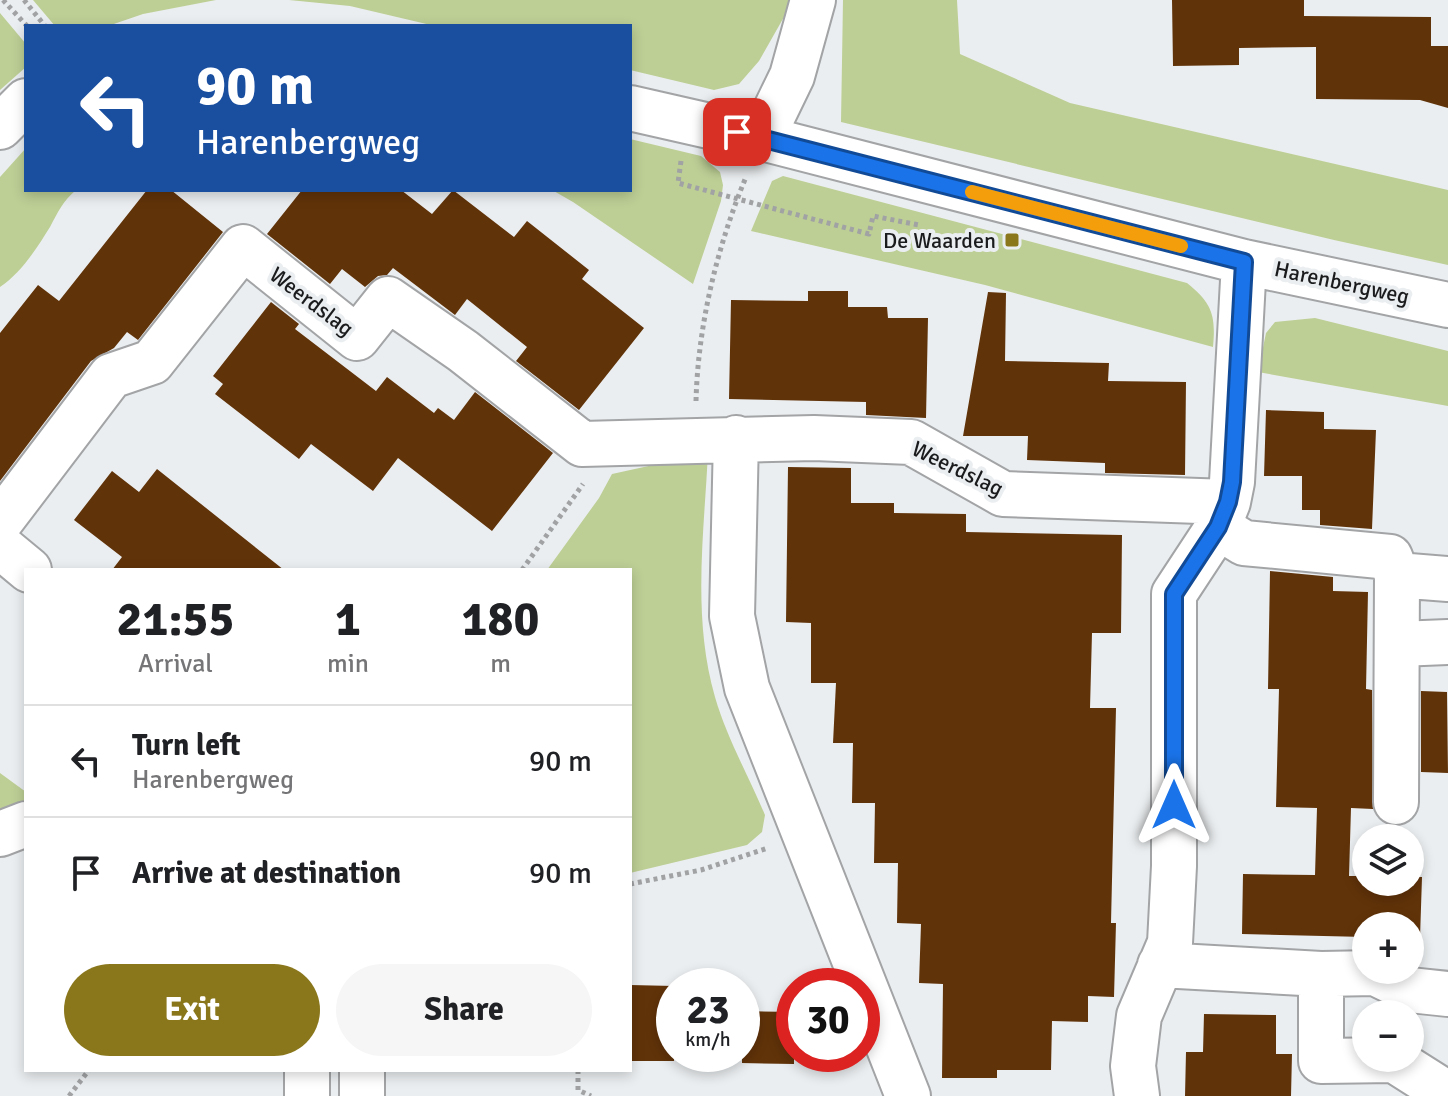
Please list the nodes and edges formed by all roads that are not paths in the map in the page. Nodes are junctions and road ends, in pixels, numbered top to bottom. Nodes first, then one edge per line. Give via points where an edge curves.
1 (813, 0) edge
2 (24, 103) edge
3 (632, 108) edge
4 (0, 127) edge
5 (762, 138) junction
6 (1244, 262) junction
7 (1448, 305) edge
8 (716, 440) junction
9 (1223, 515) junction
10 (0, 522) edge
11 (0, 546) edge
12 (27, 568) edge
13 (1397, 575) junction
14 (1448, 579) edge
15 (1448, 642) edge
16 (1399, 644) junction
17 (1396, 802) dead end
18 (24, 825) edge
19 (0, 834) edge
20 (1160, 965) junction
21 (1321, 974) junction
22 (1448, 994) edge
23 (307, 1072) edge
24 (362, 1072) edge
25 (1448, 1091) edge
26 (307, 1096) edge
27 (362, 1096) edge
28 (908, 1096) edge
29 (1137, 1096) edge

1 - 5 street via 792,76
2 - 4 street
3 - 5 street, Harenbergweg
5 - 6 street, Harenbergweg
6 - 7 street, Harenbergweg
6 - 9 street via 1232,482
8 - 9 street, Weerdslag via 911,442 1003,494
8 - 10 street, Weerdslag via 582,444 388,299 357,338 243,247 152,362 111,376
8 - 28 street via 732,616 747,688
9 - 13 street, Weerdslag via 1244,543 1390,557
9 - 20 street via 1174,594 1174,866 1170,943
11 - 12 street
13 - 14 street
13 - 16 street
15 - 16 street
16 - 17 street
18 - 19 street
20 - 21 street
20 - 29 street via 1139,1016 1133,1066
21 - 22 street via 1375,973 1410,990
21 - 25 street via 1321,1061 1394,1060
23 - 26 street
24 - 27 street

